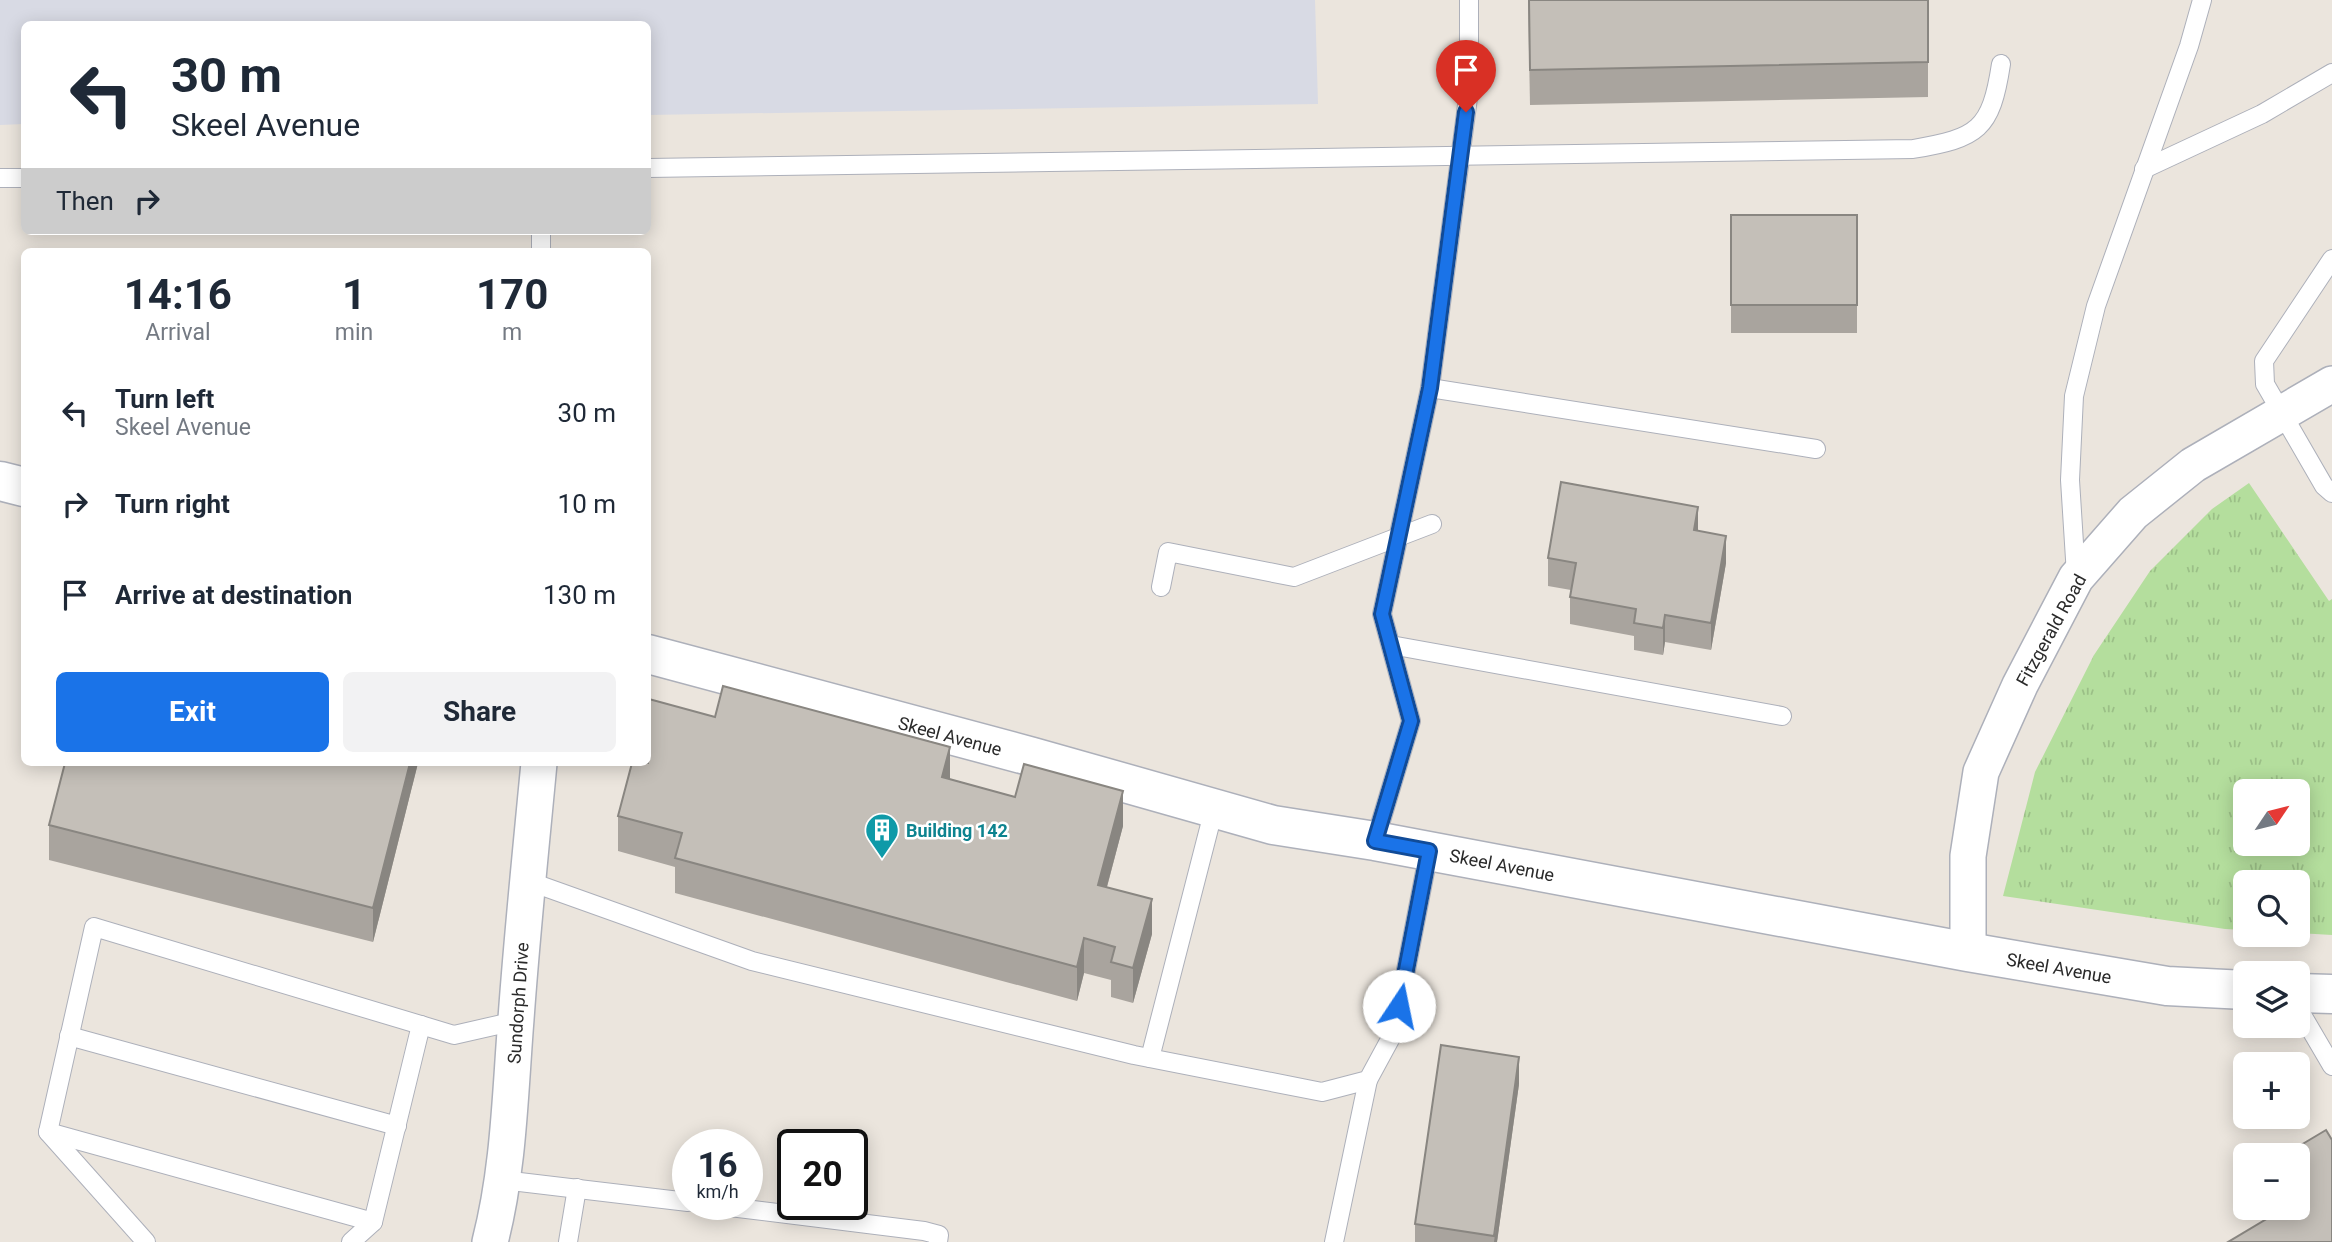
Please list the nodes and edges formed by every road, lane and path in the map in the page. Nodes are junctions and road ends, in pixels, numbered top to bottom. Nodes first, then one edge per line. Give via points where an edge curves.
1 (1469, 0) edge
2 (2202, 0) edge
3 (2001, 64) dead end
4 (2332, 73) edge
5 (1460, 156) junction
6 (651, 168) edge
7 (2144, 169) junction
8 (0, 178) edge
9 (21, 178) edge
10 (2332, 259) edge
11 (2332, 384) edge
12 (1430, 388) junction
13 (2281, 414) junction
14 (1816, 449) dead end
15 (0, 481) edge
16 (21, 486) edge
17 (2332, 493) edge
18 (1432, 524) dead end
19 (1399, 537) junction
20 (2076, 578) junction
21 (1161, 587) dead end
22 (1391, 645) junction
23 (651, 655) edge
24 (1782, 716) dead end
25 (539, 766) edge
26 (1214, 809) junction
27 (1375, 841) junction
28 (1429, 851) junction
29 (528, 881) junction
30 (1968, 952) junction
31 (2233, 989) edge
32 (2310, 993) edge
33 (2332, 994) edge
34 (515, 1021) junction
35 (421, 1025) junction
36 (2310, 1028) edge
37 (69, 1036) junction
38 (1150, 1058) junction
39 (2332, 1066) edge
40 (1368, 1080) junction
41 (397, 1126) junction
42 (48, 1132) junction
43 (503, 1180) junction
44 (577, 1188) junction
45 (672, 1200) edge
46 (763, 1211) edge
47 (373, 1222) junction
48 (146, 1242) edge
49 (351, 1242) edge
50 (489, 1242) edge
51 (568, 1242) edge
52 (938, 1242) edge
53 (1334, 1242) edge

1 - 5 lane via 1469,90
2 - 7 lane
3 - 5 lane via 1991,110 1976,129 1951,142 1913,149
4 - 7 lane via 2262,114
5 - 6 lane
5 - 12 lane
7 - 20 lane via 2096,306 2074,396 2070,481
8 - 9 lane
10 - 13 lane via 2264,361 2265,384
11 - 13 street, Fitzgerald Road
12 - 14 lane
12 - 19 lane
13 - 17 lane
13 - 20 street, Fitzgerald Road via 2193,465 2133,513
15 - 16 street
18 - 19 lane
19 - 21 lane via 1294,577 1168,552
19 - 22 lane via 1382,614
20 - 30 street, Fitzgerald Road via 1981,772 1968,856
22 - 24 lane
22 - 27 lane via 1411,721
23 - 26 street, Skeel Avenue
25 - 29 street, Sundorph Drive
26 - 27 street, Skeel Avenue via 1273,825
26 - 38 lane
27 - 28 street, Skeel Avenue
28 - 30 street, Skeel Avenue
28 - 40 lane via 1394,1032
29 - 34 street, Sundorph Drive
29 - 38 lane via 752,961
30 - 31 street, Skeel Avenue via 2167,986
32 - 33 street
34 - 35 lane via 454,1035
34 - 43 street, Sundorph Drive
35 - 37 lane via 94,927
35 - 41 lane
36 - 39 lane
37 - 41 lane
37 - 42 lane
38 - 40 lane via 1322,1092
40 - 53 lane
41 - 47 lane
42 - 47 lane
42 - 48 lane
43 - 44 lane
43 - 50 street, Sundorph Drive
44 - 45 lane
44 - 51 lane
46 - 52 lane via 924,1231 939,1236
47 - 49 lane

